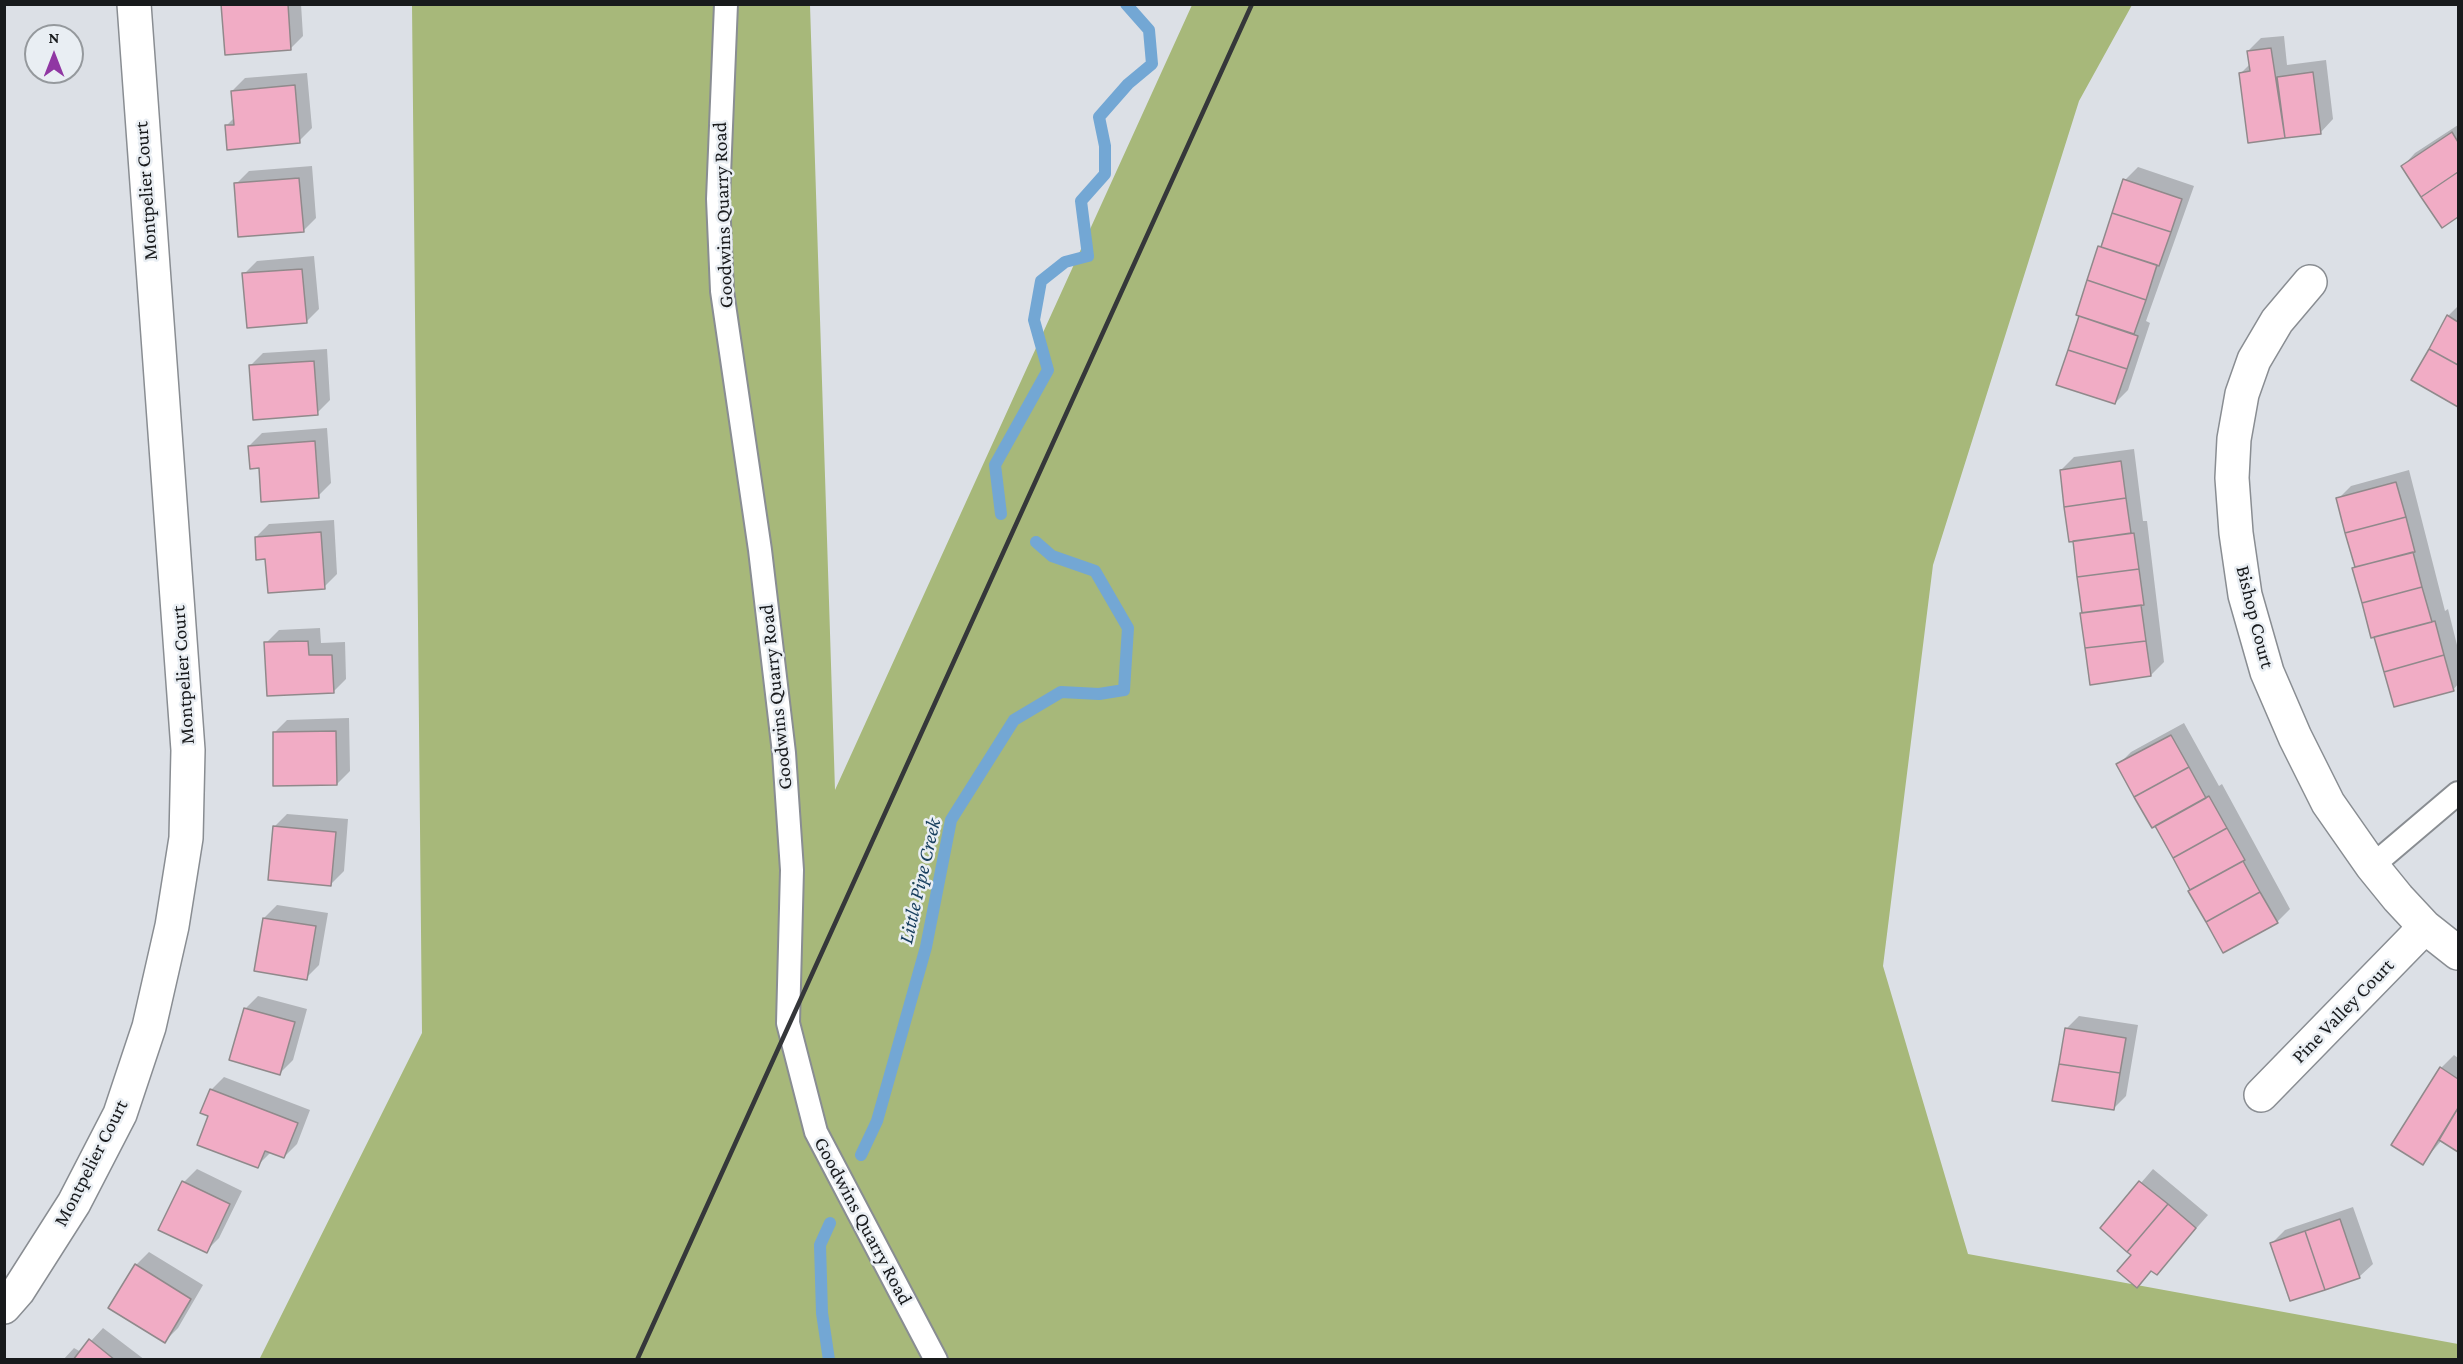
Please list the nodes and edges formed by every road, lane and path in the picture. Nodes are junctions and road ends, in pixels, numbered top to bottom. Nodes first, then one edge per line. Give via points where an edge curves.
1 (134, 4) edge
2 (726, 4) edge
3 (2310, 282) dead end
4 (2458, 793) edge
5 (2372, 866) junction
6 (2425, 927) junction
7 (2458, 953) edge
8 (2261, 1095) dead end
9 (4, 1307) edge
10 (936, 1359) edge

1 - 9 street, Montpelier Court via 189,750 186,838 172,926 149,1027 120,1114 74,1203
2 - 10 lane, Goodwins Quarry Road via 718,199 722,291 760,550 784,753 792,870 788,1023 816,1132
3 - 5 street, Bishop Court via 2277,321 2254,360 2242,394 2232,478 2236,533 2245,595 2267,672 2328,803
4 - 5 lane
5 - 6 street, Bishop Court
6 - 7 street, Bishop Court
6 - 8 street, Pine Valley Court

